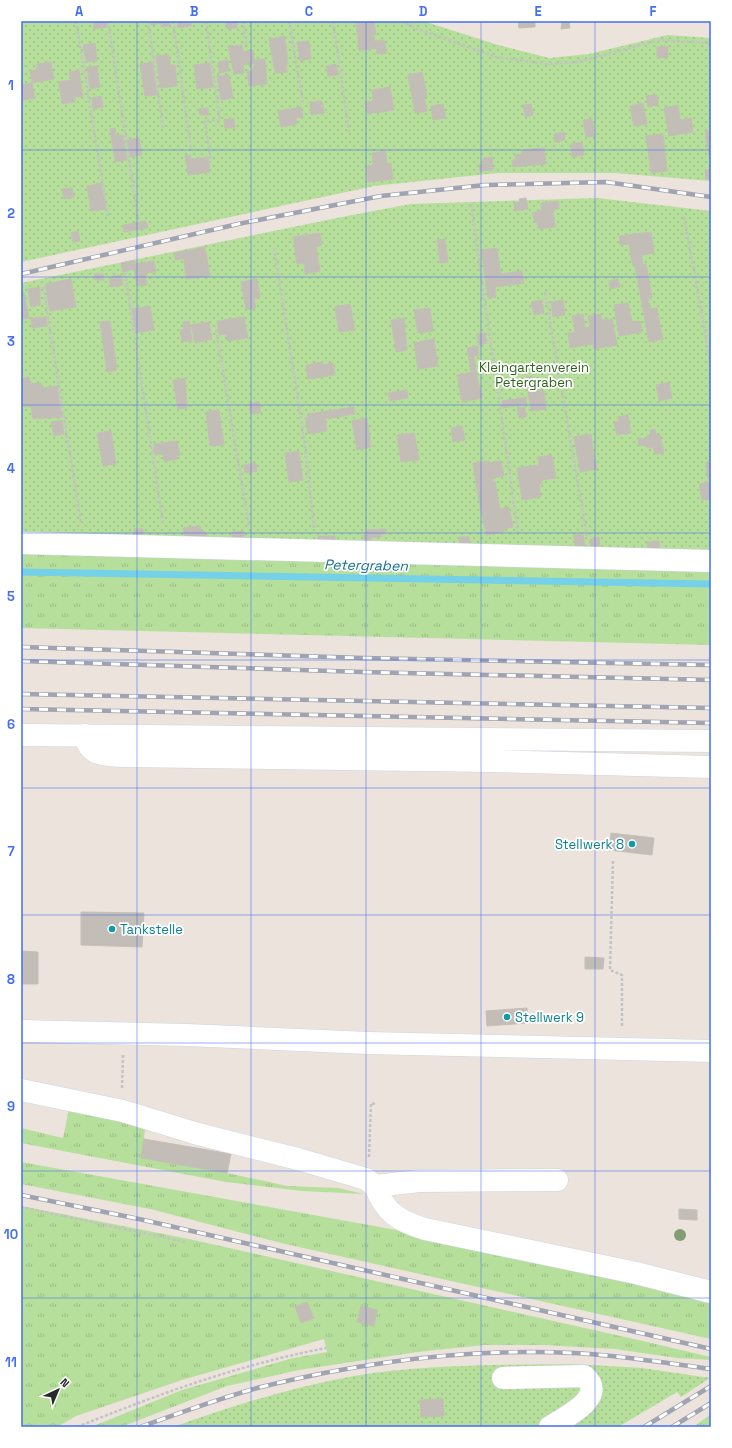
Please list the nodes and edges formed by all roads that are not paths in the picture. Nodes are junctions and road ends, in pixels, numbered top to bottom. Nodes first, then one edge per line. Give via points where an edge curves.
1 (21, 544) edge
2 (711, 561) edge
3 (21, 735) edge
4 (85, 735) junction
5 (711, 741) edge
6 (711, 767) edge
7 (21, 1031) edge
8 (711, 1051) edge
9 (21, 1090) edge
10 (557, 1180) dead end
11 (369, 1182) junction
12 (711, 1292) edge
13 (503, 1378) dead end
14 (550, 1427) edge

1 - 2 lane
3 - 4 lane
4 - 5 lane
4 - 6 lane via 91,749 98,755
7 - 8 lane
9 - 11 lane via 123,1110 198,1134 298,1159
10 - 11 lane
11 - 12 lane via 403,1222
13 - 14 lane via 584,1376 589,1380 592,1386 587,1402

